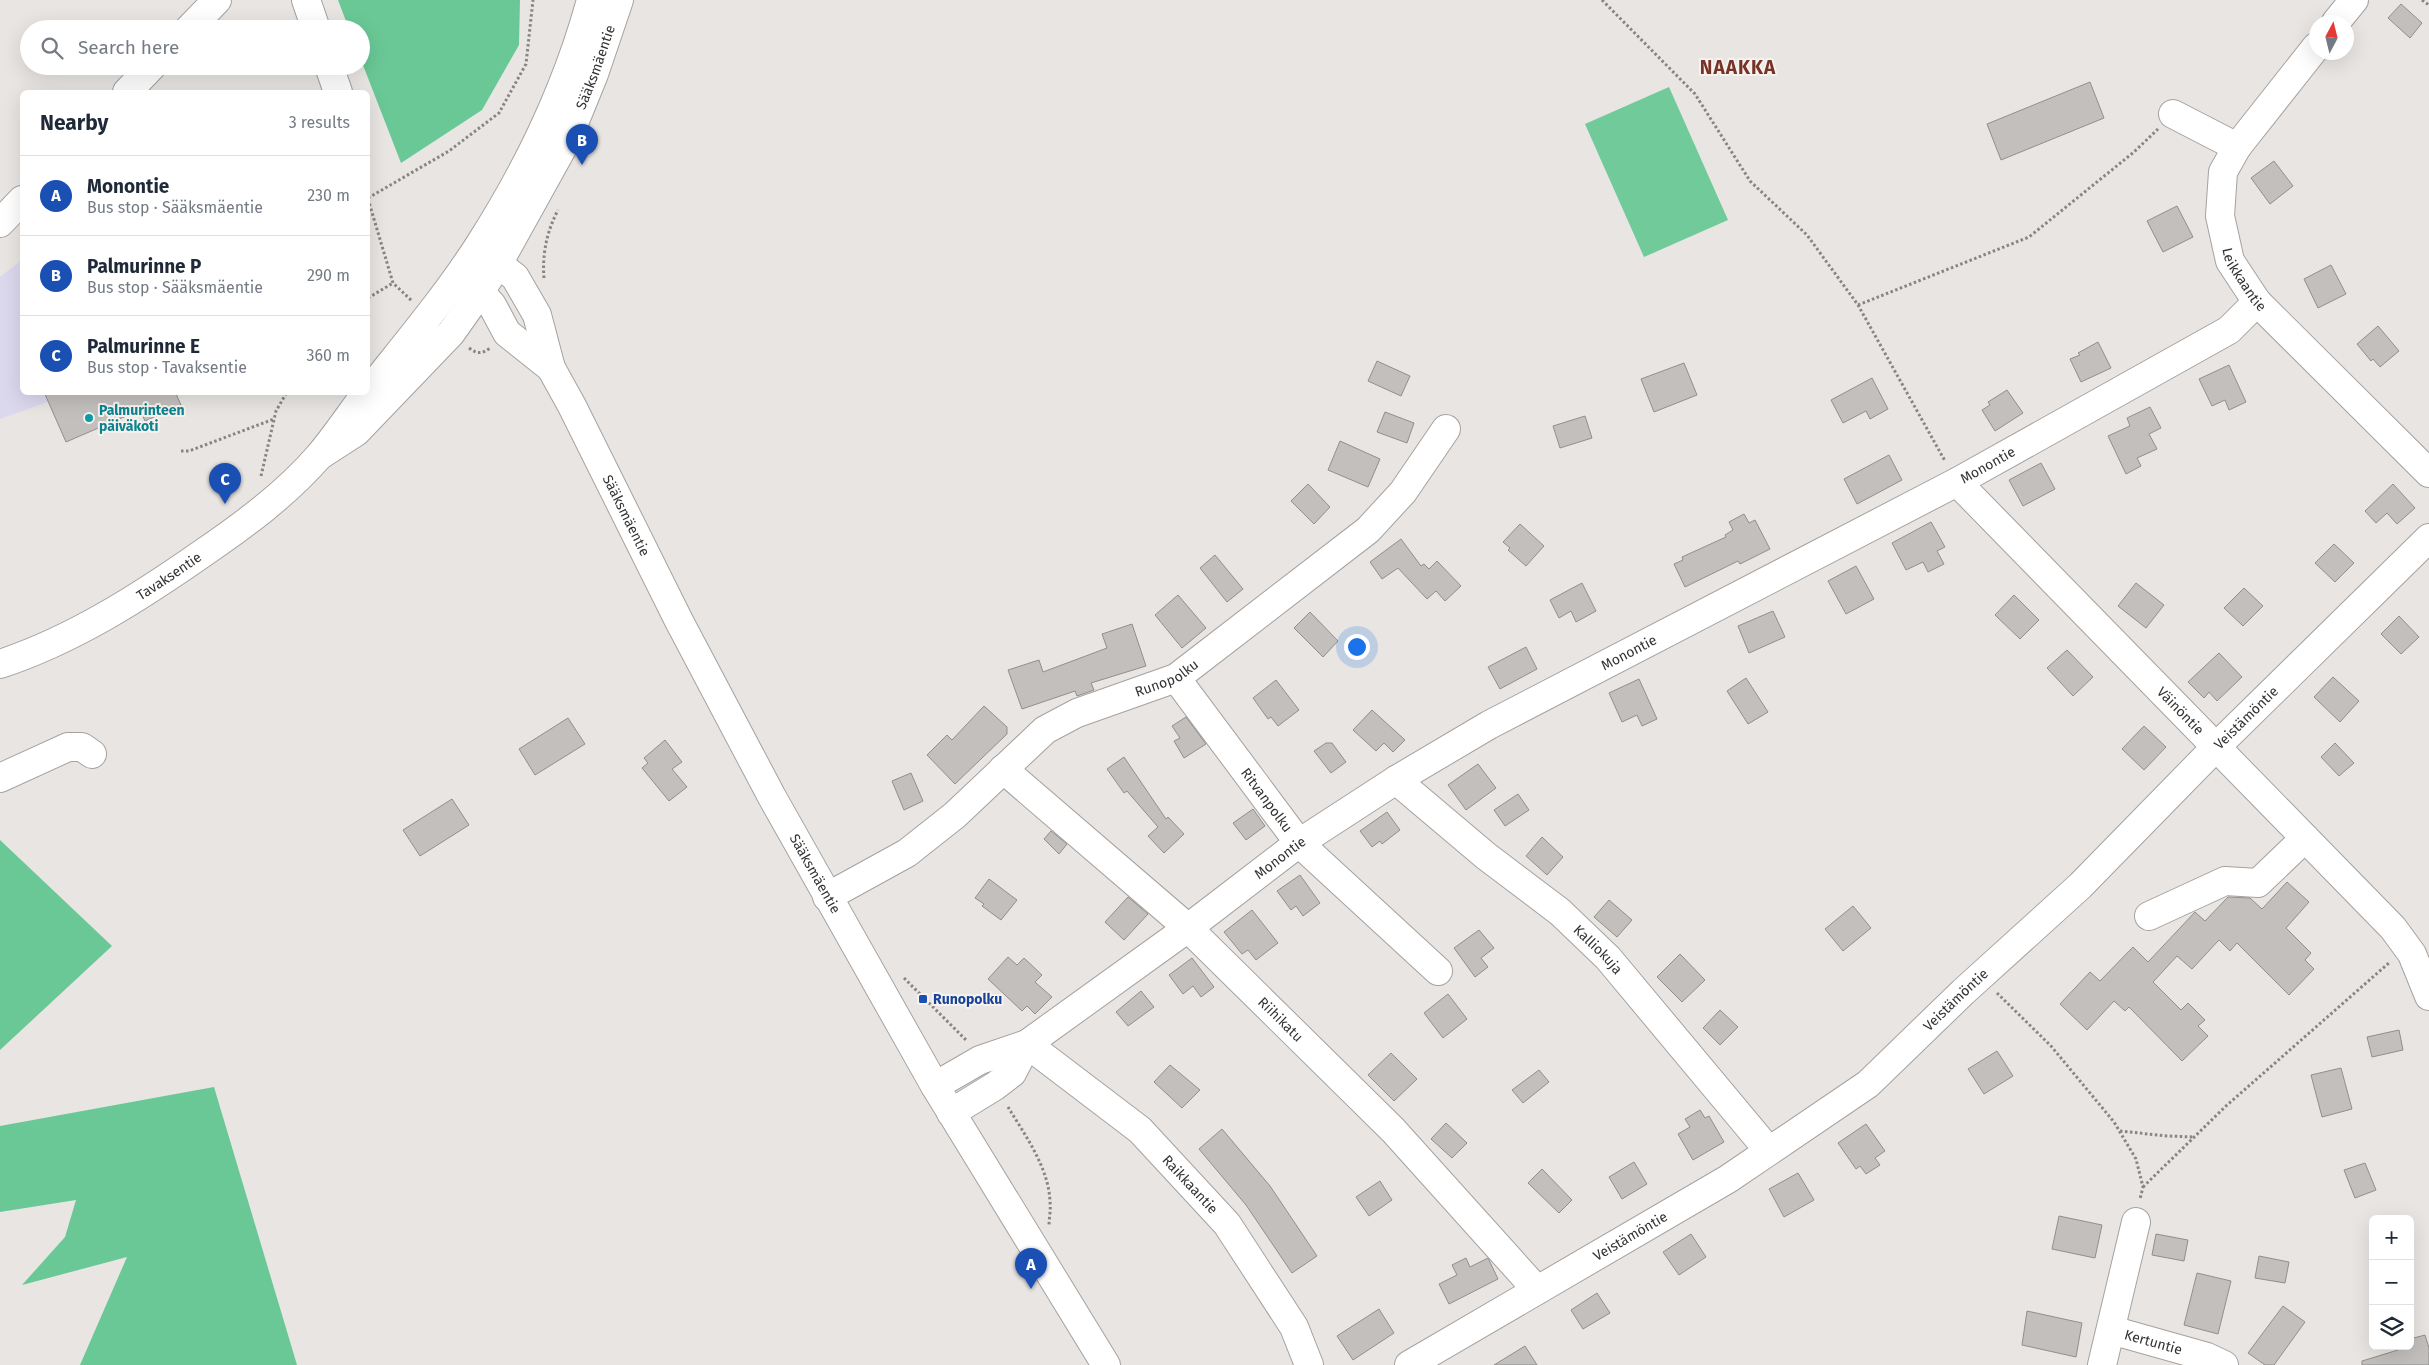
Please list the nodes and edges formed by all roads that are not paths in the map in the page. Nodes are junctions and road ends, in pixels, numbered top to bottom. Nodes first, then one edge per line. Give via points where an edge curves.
1 (217, 0) edge
2 (306, 0) edge
3 (591, 0) edge
4 (619, 0) edge
5 (2354, 0) edge
6 (2342, 15) edge
7 (198, 20) edge
8 (313, 20) edge
9 (2309, 56) edge
10 (143, 75) edge
11 (332, 75) edge
12 (129, 90) edge
13 (337, 90) edge
14 (2173, 114) road end
15 (2237, 147) junction
16 (20, 202) edge
17 (0, 223) edge
18 (488, 256) junction
19 (458, 276) junction
20 (480, 292) junction
21 (2257, 302) junction
22 (551, 368) junction
23 (370, 388) edge
24 (365, 395) edge
25 (1446, 429) dead end
26 (319, 456) junction
27 (2429, 473) edge
28 (1957, 482) junction
29 (2429, 538) edge
30 (0, 664) edge
31 (1176, 678) junction
32 (2216, 747) junction
33 (92, 754) dead end
34 (1003, 769) junction
35 (0, 778) edge
36 (1396, 780) junction
37 (2305, 838) junction
38 (1299, 843) junction
39 (827, 897) junction
40 (2149, 916) dead end
41 (1188, 928) junction
42 (1438, 971) dead end
43 (2429, 996) edge
44 (1027, 1044) junction
45 (935, 1086) junction
46 (951, 1113) junction
47 (1769, 1151) junction
48 (2136, 1222) road end
49 (1538, 1290) junction
50 (2110, 1330) junction
51 (1106, 1365) edge
52 (1309, 1365) edge
53 (1409, 1365) edge
54 (2102, 1365) edge
55 (2224, 1365) edge

1 - 7 street
2 - 8 street
3 - 18 street, Sääksmäentie via 579,43 547,122 515,184
4 - 18 street, Sääksmäentie via 568,138
5 - 6 street
9 - 15 street, Leikkaantie
10 - 12 street
11 - 13 street
14 - 15 street
15 - 21 street, Leikkaantie via 2223,172 2220,216 2230,261
16 - 17 street
18 - 19 street, Sääksmäentie
18 - 20 street, Tavaksentie
18 - 22 street, Sääksmäentie via 515,277 537,316
19 - 20 street, Sääksmäentie
19 - 23 street, Tavaksentie
20 - 22 street, Sääksmäentie via 492,305 507,333
20 - 26 street, Tavaksentie via 450,332 368,420 356,432
21 - 27 street, Leikkaantie
21 - 28 street, Monontie via 2229,330
22 - 39 street, Sääksmäentie via 679,621
24 - 26 street, Tavaksentie
25 - 31 street, Runopolku via 1403,492 1368,530
26 - 30 street, Tavaksentie via 278,496 228,536 164,580 101,618 29,654
28 - 32 street, Väinöntie
28 - 36 street, Monontie via 1489,724
29 - 32 street, Veistämöntie
31 - 34 street, Runopolku via 1076,713 1045,730
31 - 38 street, Ritvanpolku
32 - 37 street, Väinöntie
32 - 47 street, Veistämöntie via 2080,886 1868,1084
33 - 35 street via 82,747 68,747
34 - 39 street, Runopolku via 955,815 908,853
34 - 41 street, Riihikatu
36 - 38 street, Monontie
36 - 47 street, Kalliokuja via 1486,856 1560,912 1608,958
37 - 40 street via 2258,883 2225,881
37 - 43 street, Väinöntie via 2393,928 2407,947
38 - 41 street, Monontie
38 - 42 street, Ritvanpolku
39 - 45 street, Sääksmäentie
41 - 44 street, Monontie
41 - 49 street, Riihikatu via 1393,1130
44 - 45 street, Monontie via 980,1060
44 - 46 street, Monontie via 1012,1073
44 - 52 street, Raikkaantie via 1140,1130 1227,1224 1294,1327
45 - 46 street, Sääksmäentie
46 - 51 street, Sääksmäentie
47 - 49 street, Veistämöntie via 1728,1179
48 - 50 street, Kertuntie
49 - 53 street, Veistämöntie
50 - 54 street, Kertuntie
50 - 55 street, Kertuntie via 2207,1357

